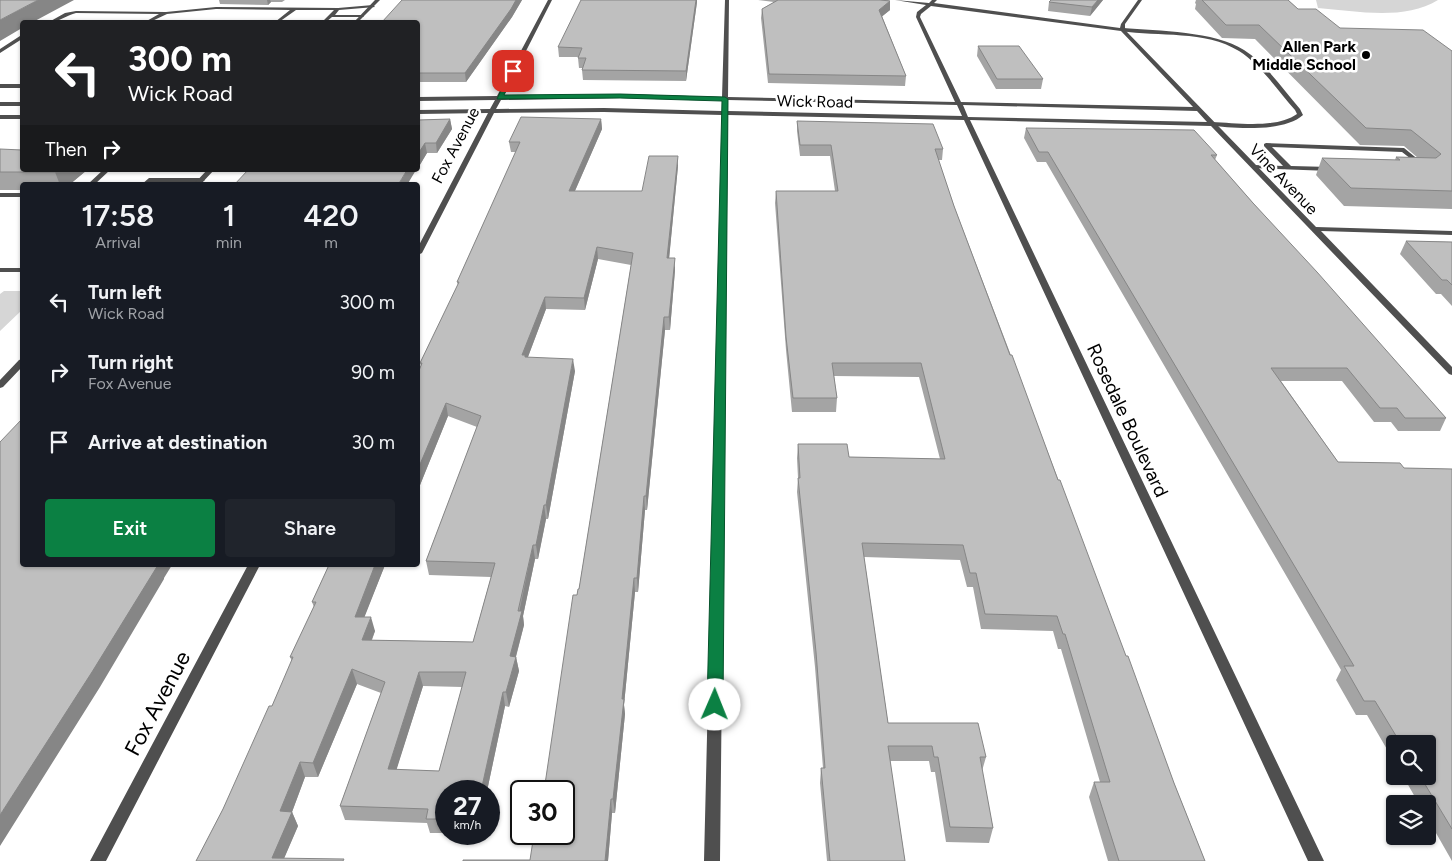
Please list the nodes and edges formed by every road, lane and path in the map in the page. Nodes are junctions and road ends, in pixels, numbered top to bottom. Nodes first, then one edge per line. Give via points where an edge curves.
1 (378, 0) edge
2 (550, 0) edge
3 (727, 0) edge
4 (897, 0) edge
5 (1140, 0) edge
6 (932, 2) edge
7 (373, 6) junction
8 (294, 8) junction
9 (338, 9) junction
10 (166, 13) junction
11 (331, 16) junction
12 (362, 16) junction
13 (54, 20) edge
14 (151, 20) edge
15 (279, 20) edge
16 (326, 20) edge
17 (358, 20) edge
18 (1123, 30) junction
19 (20, 38) edge
20 (0, 46) edge
21 (7, 46) junction
22 (0, 50) edge
23 (0, 86) edge
24 (20, 86) edge
25 (499, 98) junction
26 (420, 99) edge
27 (725, 99) junction
28 (0, 104) edge
29 (20, 104) edge
30 (959, 104) junction
31 (1199, 110) junction
32 (492, 111) junction
33 (420, 112) edge
34 (725, 113) junction
35 (0, 117) edge
36 (20, 117) edge
37 (966, 118) junction
38 (1212, 124) junction
39 (1254, 167) junction
40 (1289, 168) junction
41 (1340, 170) edge
42 (1419, 171) edge
43 (105, 172) edge
44 (157, 172) edge
45 (209, 172) edge
46 (93, 182) edge
47 (147, 182) edge
48 (199, 182) edge
49 (0, 195) edge
50 (20, 196) edge
51 (1313, 229) junction
52 (1452, 233) edge
53 (420, 249) edge
54 (0, 270) edge
55 (20, 270) edge
56 (20, 364) edge
57 (1452, 372) edge
58 (0, 385) edge
59 (253, 567) edge
60 (98, 861) edge
61 (712, 861) edge
62 (1316, 861) edge

1 - 7 street
2 - 25 street, Fox Avenue
3 - 27 street
4 - 6 street
5 - 18 street via 1123,24
6 - 18 street
6 - 30 street, Rosedale Boulevard via 918,17
7 - 9 street
7 - 12 street
8 - 9 street
8 - 10 street via 201,8
8 - 15 street
9 - 11 street
10 - 13 street via 76,12
10 - 14 street
11 - 12 street
11 - 16 street
12 - 17 street
18 - 31 street, Vine Avenue
18 - 38 street, Wick Road via 1233,45 1244,52 1300,115 1284,123
19 - 21 street
20 - 21 street
21 - 22 street
23 - 24 street
25 - 26 street, Wick Road
25 - 27 street, Wick Road via 620,96
25 - 32 street, Fox Avenue
27 - 30 street, Wick Road
27 - 34 street
28 - 29 street
30 - 31 street, Wick Road
30 - 37 street, Rosedale Boulevard
31 - 38 street, Vine Avenue
32 - 33 street, Wick Road
32 - 34 street, Wick Road
32 - 53 street, Fox Avenue
34 - 37 street, Wick Road
34 - 61 street
35 - 36 street
37 - 38 street, Wick Road
37 - 62 street, Rosedale Boulevard
38 - 39 street, Vine Avenue
39 - 40 street
39 - 51 street, Vine Avenue
40 - 41 street
40 - 42 street via 1266,145 1404,150 1429,171
43 - 46 street
44 - 47 street
45 - 48 street
49 - 50 street
51 - 52 street
51 - 57 street, Vine Avenue
54 - 55 street
56 - 58 street
59 - 60 street, Fox Avenue

